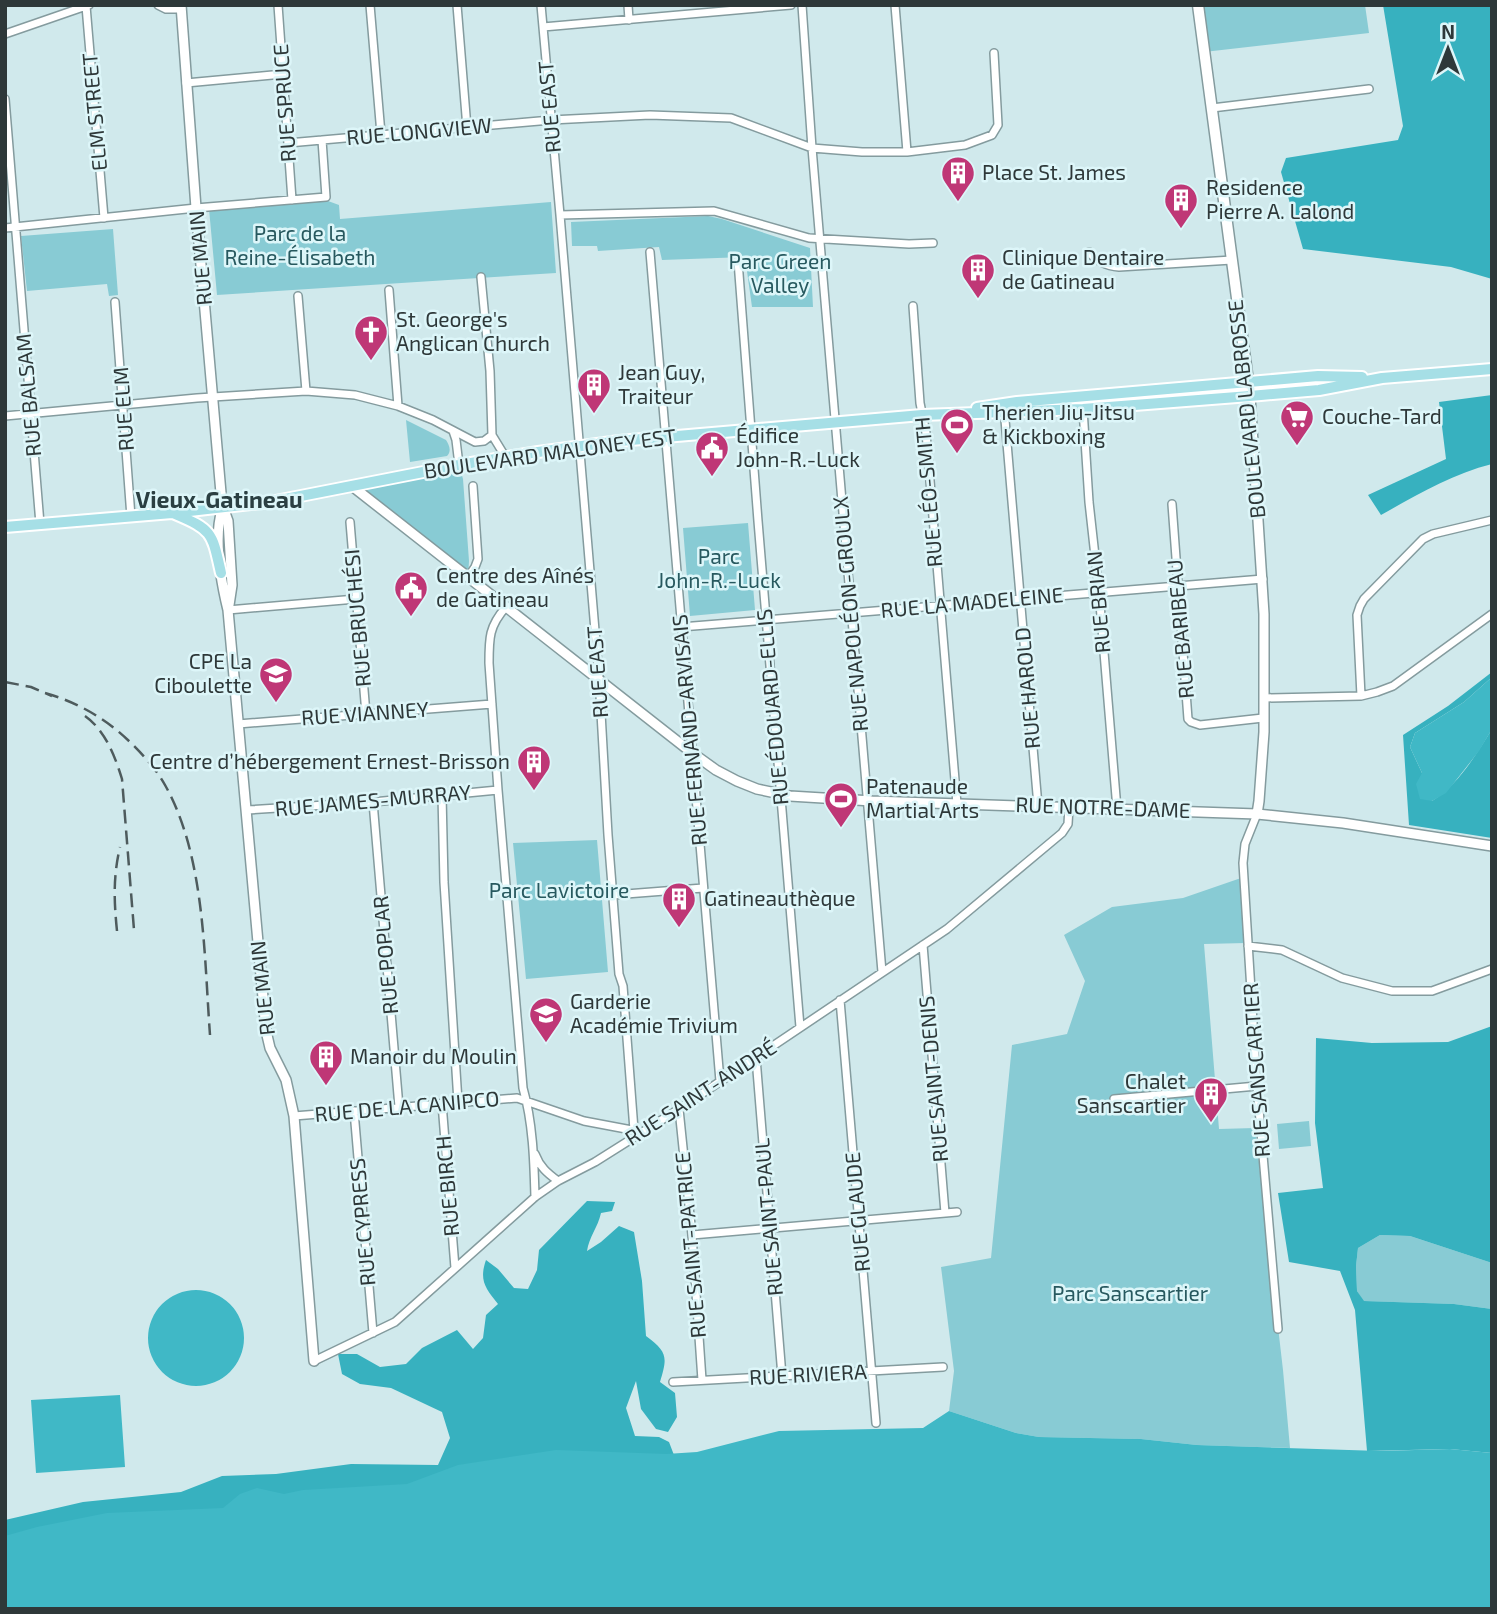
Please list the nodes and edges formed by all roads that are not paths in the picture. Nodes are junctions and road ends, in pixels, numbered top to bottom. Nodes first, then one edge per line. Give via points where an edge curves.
1 (158, 5) edge
2 (278, 5) edge
3 (370, 5) edge
4 (457, 5) edge
5 (541, 5) edge
6 (628, 5) edge
7 (791, 5) edge
8 (802, 5) edge
9 (895, 5) edge
10 (1198, 5) edge
11 (88, 6) edge
12 (181, 6) edge
13 (629, 20) junction
14 (543, 27) junction
15 (5, 34) edge
16 (994, 53) dead end
17 (283, 74) junction
18 (187, 83) junction
19 (1369, 89) dead end
20 (5, 99) edge
21 (1212, 108) junction
22 (551, 120) junction
23 (467, 128) junction
24 (381, 135) junction
25 (322, 140) junction
26 (288, 143) junction
27 (812, 148) junction
28 (907, 152) junction
29 (292, 200) junction
30 (196, 208) junction
31 (560, 215) junction
32 (104, 218) junction
33 (16, 227) junction
34 (5, 228) edge
35 (821, 239) junction
36 (933, 243) dead end
37 (650, 252) dead end
38 (1089, 252) dead end
39 (1232, 260) junction
40 (738, 261) dead end
41 (481, 277) dead end
42 (389, 290) dead end
43 (298, 296) dead end
44 (115, 302) dead end
45 (913, 306) dead end
46 (1492, 369) edge
47 (1382, 378) junction
48 (1248, 381) junction
49 (306, 391) junction
50 (1250, 396) junction
51 (213, 397) junction
52 (1080, 397) junction
53 (124, 405) junction
54 (398, 406) junction
55 (1004, 408) junction
56 (1083, 409) junction
57 (31, 414) junction
58 (922, 415) junction
59 (5, 416) edge
60 (836, 422) junction
61 (751, 429) junction
62 (452, 430) junction
63 (492, 435) junction
64 (665, 437) junction
65 (579, 446) junction
66 (508, 457) junction
67 (459, 465) junction
68 (474, 485) dead end
69 (352, 486) junction
70 (1172, 504) dead end
71 (223, 507) junction
72 (172, 513) junction
73 (131, 517) junction
74 (1492, 520) edge
75 (350, 522) dead end
76 (40, 524) junction
77 (5, 527) edge
78 (221, 573) junction
79 (468, 576) junction
80 (1263, 579) junction
81 (1177, 586) junction
82 (1099, 592) junction
83 (356, 599) junction
84 (1021, 599) junction
85 (939, 606) junction
86 (506, 607) junction
87 (228, 610) junction
88 (851, 613) junction
89 (1492, 614) edge
90 (766, 620) junction
91 (681, 627) junction
92 (599, 678) junction
93 (1361, 696) junction
94 (1264, 698) junction
95 (492, 704) junction
96 (366, 714) junction
97 (1263, 718) junction
98 (238, 724) junction
99 (691, 752) junction
100 (498, 790) junction
101 (780, 795) junction
102 (442, 796) junction
103 (866, 801) junction
104 (373, 802) junction
105 (957, 804) junction
106 (1038, 806) junction
107 (1069, 807) junction
108 (1116, 809) junction
109 (247, 810) junction
110 (1257, 814) junction
111 (1492, 846) edge
112 (703, 888) junction
113 (613, 895) junction
114 (923, 945) junction
115 (1248, 946) junction
116 (1492, 970) edge
117 (882, 972) junction
118 (840, 1000) junction
119 (800, 1027) junction
120 (756, 1058) junction
121 (720, 1081) junction
122 (1257, 1086) junction
123 (1114, 1099) dead end
124 (526, 1100) junction
125 (458, 1102) junction
126 (442, 1103) junction
127 (399, 1107) junction
128 (679, 1109) junction
129 (354, 1111) junction
130 (294, 1116) junction
131 (638, 1131) junction
132 (532, 1143) junction
133 (558, 1181) junction
134 (535, 1197) junction
135 (957, 1212) dead end
136 (945, 1213) junction
137 (859, 1221) junction
138 (771, 1229) junction
139 (692, 1236) junction
140 (455, 1268) junction
141 (1278, 1329) dead end
142 (373, 1333) junction
143 (314, 1361) joint
144 (943, 1367) dead end
145 (872, 1370) junction
146 (782, 1376) junction
147 (702, 1380) junction
148 (673, 1382) dead end
149 (876, 1423) dead end

1 - 12 street via 166,9
2 - 17 street, RUE SPRUCE
3 - 24 street
4 - 23 street
5 - 14 street, RUE EAST
6 - 13 street
7 - 13 street
8 - 27 street, RUE NAPOLÉON-GROULX
9 - 28 street
10 - 21 main road, BOULEVARD LABROSSE
11 - 15 street
11 - 32 street, ELM STREET
12 - 18 street, RUE MAIN
13 - 14 street
14 - 22 street, RUE EAST
16 - 28 street, RUE LONGVIEW via 998,125 992,135 965,145
17 - 18 street
17 - 26 street, RUE SPRUCE
18 - 30 street, RUE MAIN
19 - 21 street
20 - 33 street, RUE BALSAM
21 - 39 main road, BOULEVARD LABROSSE
22 - 23 street, RUE LONGVIEW
22 - 27 street, RUE LONGVIEW via 650,115 731,118
22 - 31 street, RUE EAST
23 - 24 street, RUE LONGVIEW
24 - 25 street, RUE LONGVIEW
25 - 26 street, RUE LONGVIEW
25 - 29 street via 326,197
26 - 29 street, RUE SPRUCE
27 - 28 street, RUE LONGVIEW
27 - 35 street, RUE NAPOLÉON-GROULX
29 - 30 street
30 - 32 street
30 - 51 street, RUE MAIN
31 - 35 street via 713,211
31 - 65 street, RUE EAST
32 - 33 street
33 - 34 street
33 - 57 street, RUE BALSAM
35 - 36 street
35 - 60 street, RUE NAPOLÉON-GROULX
37 - 64 street, RUE FERNAND-ARVISAIS
38 - 39 street via 1098,261 1119,267
39 - 48 main road, BOULEVARD LABROSSE
40 - 61 street, RUE ÉDOUARD-ELLIS
41 - 63 street
42 - 54 street
43 - 49 street
44 - 53 street, RUE ELM
45 - 58 street, RUE LÉO-SMITH
46 - 47 main road, BOULEVARD MALONEY EST
47 - 48 main road, BOULEVARD MALONEY EST
47 - 50 main road, BOULEVARD MALONEY EST
48 - 50 main road, BOULEVARD LABROSSE
48 - 52 main road, BOULEVARD MALONEY EST
49 - 51 street
49 - 54 street via 355,395
50 - 56 main road, BOULEVARD MALONEY EST
50 - 80 street, BOULEVARD LABROSSE
51 - 53 street
51 - 71 street, RUE MAIN
52 - 55 main road, BOULEVARD MALONEY EST
52 - 56 street, RUE BRIAN
53 - 57 street
53 - 73 street, RUE ELM
54 - 62 street
55 - 56 main road, BOULEVARD MALONEY EST
55 - 58 main road, BOULEVARD MALONEY EST
55 - 84 street, RUE HAROLD
56 - 82 street, RUE BRIAN
57 - 59 street
57 - 76 street, RUE BALSAM
58 - 60 main road, BOULEVARD MALONEY EST
58 - 85 street, RUE LÉO-SMITH
60 - 61 main road, BOULEVARD MALONEY EST
60 - 88 street, RUE NAPOLÉON-GROULX
61 - 64 main road, BOULEVARD MALONEY EST
61 - 90 street, RUE ÉDOUARD-ELLIS
62 - 63 street via 475,442
62 - 67 street
63 - 66 street
64 - 65 main road, BOULEVARD MALONEY EST
64 - 91 street, RUE FERNAND-ARVISAIS
65 - 66 main road, BOULEVARD MALONEY EST
65 - 92 street, RUE EAST
66 - 67 main road, BOULEVARD MALONEY EST
67 - 69 main road, BOULEVARD MALONEY EST
68 - 79 street via 478,559
69 - 71 main road, BOULEVARD MALONEY EST
69 - 79 street, RUE NOTRE-DAME
70 - 81 street, RUE BARIBEAU
71 - 72 main road, BOULEVARD MALONEY EST
71 - 78 street, RUE MAIN via 218,521
71 - 87 street, RUE MAIN via 232,577
72 - 73 main road, BOULEVARD MALONEY EST
72 - 78 main road via 207,531
73 - 76 main road, BOULEVARD MALONEY EST
74 - 93 street via 1423,539 1364,599 1357,615
75 - 83 street, RUE BRUCHÉSI
76 - 77 main road, BOULEVARD MALONEY EST
78 - 87 street, RUE MAIN
79 - 86 street, RUE NOTRE-DAME
80 - 81 street, RUE LA MADELEINE
80 - 94 street, BOULEVARD LABROSSE
81 - 82 street, RUE LA MADELEINE
81 - 97 street, RUE BARIBEAU via 1188,719 1200,725
82 - 84 street, RUE LA MADELEINE
82 - 108 street, RUE BRIAN
83 - 87 street
83 - 96 street, RUE BRUCHÉSI
84 - 85 street, RUE LA MADELEINE
84 - 106 street, RUE HAROLD
85 - 88 street, RUE LA MADELEINE
85 - 105 street, RUE LÉO-SMITH
86 - 92 street, RUE NOTRE-DAME
86 - 95 street via 490,636
87 - 98 street, RUE MAIN
88 - 90 street, RUE LA MADELEINE
88 - 103 street, RUE NAPOLÉON-GROULX
89 - 93 street via 1393,686
90 - 91 street, RUE LA MADELEINE
90 - 101 street, RUE ÉDOUARD-ELLIS
91 - 99 street, RUE FERNAND-ARVISAIS
92 - 99 street, RUE NOTRE-DAME
92 - 113 street, RUE EAST
93 - 94 street
94 - 97 street, BOULEVARD LABROSSE
95 - 96 street, RUE VIANNEY
95 - 100 street
96 - 98 street, RUE VIANNEY
97 - 110 street, BOULEVARD LABROSSE
98 - 109 street, RUE MAIN
99 - 101 street, RUE NOTRE-DAME via 737,781
99 - 112 street, RUE FERNAND-ARVISAIS
100 - 102 street, RUE JAMES-MURRAY
100 - 124 street
101 - 103 street, RUE NOTRE-DAME
101 - 119 street, RUE ÉDOUARD-ELLIS
102 - 104 street, RUE JAMES-MURRAY
102 - 125 street
103 - 105 street, RUE NOTRE-DAME
103 - 117 street, RUE NAPOLÉON-GROULX
104 - 109 street, RUE JAMES-MURRAY
104 - 127 street, RUE POPLAR
105 - 106 street, RUE NOTRE-DAME
106 - 107 street, RUE NOTRE-DAME
107 - 108 street, RUE NOTRE-DAME
107 - 114 street, RUE SAINT-ANDRÉ via 1062,833
108 - 110 street, RUE NOTRE-DAME
109 - 130 street, RUE MAIN via 266,1031 286,1080
110 - 111 street, RUE NOTRE-DAME
110 - 115 street, RUE SANSCARTIER via 1243,863
112 - 113 street
112 - 121 street, RUE FERNAND-ARVISAIS
113 - 131 street, RUE EAST
114 - 117 street, RUE SAINT-ANDRÉ
114 - 136 street, RUE SAINT-DENIS
115 - 116 street via 1282,950 1342,978 1392,991 1432,991
115 - 122 street, RUE SANSCARTIER
117 - 118 street, RUE SAINT-ANDRÉ
118 - 119 street, RUE SAINT-ANDRÉ
118 - 137 street, RUE GLAUDE
119 - 120 street, RUE SAINT-ANDRÉ
120 - 121 street, RUE SAINT-ANDRÉ
120 - 138 street, RUE SAINT-PAUL
121 - 128 street, RUE SAINT-ANDRÉ
122 - 123 street
122 - 141 street, RUE SANSCARTIER
124 - 125 street, RUE DE LA CANIPCO
124 - 131 street, RUE DE LA CANIPCO via 584,1121
124 - 132 street
125 - 126 street, RUE DE LA CANIPCO
126 - 127 street, RUE DE LA CANIPCO
126 - 140 street, RUE BIRCH
127 - 129 street, RUE DE LA CANIPCO
128 - 131 street, RUE SAINT-ANDRÉ
128 - 139 street, RUE SAINT-PATRICE
129 - 130 street, RUE DE LA CANIPCO
129 - 142 street, RUE CYPRESS
130 - 143 street, RUE MAIN
131 - 133 street, RUE SAINT-ANDRÉ
132 - 133 street via 538,1163
132 - 134 street
133 - 134 street, RUE SAINT-ANDRÉ
134 - 140 street, RUE SAINT-ANDRÉ
135 - 136 street
136 - 137 street
137 - 138 street
137 - 145 street, RUE GLAUDE
138 - 139 street
138 - 146 street, RUE SAINT-PAUL
139 - 147 street, RUE SAINT-PATRICE
140 - 142 street, RUE SAINT-ANDRÉ via 395,1322
142 - 143 street, RUE SAINT-ANDRÉ
144 - 145 street, RUE RIVIERA
145 - 146 street, RUE RIVIERA
145 - 149 street, RUE GLAUDE
146 - 147 street, RUE RIVIERA
147 - 148 street, RUE RIVIERA

